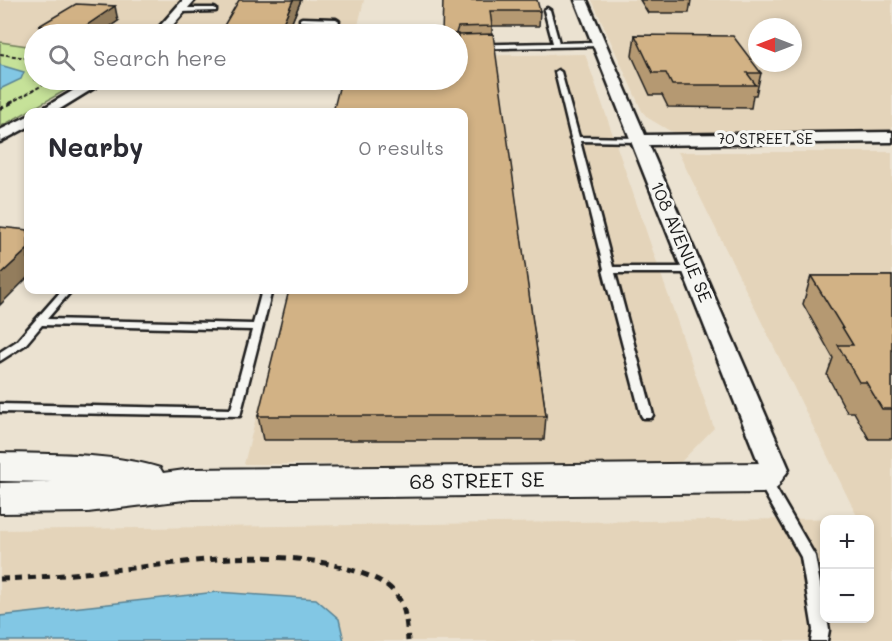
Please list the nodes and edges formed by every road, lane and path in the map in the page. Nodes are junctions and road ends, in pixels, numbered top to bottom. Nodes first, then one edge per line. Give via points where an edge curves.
1 (581, 0) edge
2 (185, 5) edge
3 (214, 10) dead end
4 (547, 10) dead end
5 (302, 20) dead end
6 (168, 24) edge
7 (335, 24) edge
8 (600, 44) junction
9 (556, 45) junction
10 (468, 47) edge
11 (0, 54) edge
12 (24, 58) edge
13 (558, 72) dead end
14 (34, 90) edge
15 (83, 90) edge
16 (52, 108) edge
17 (0, 109) edge
18 (24, 124) edge
19 (0, 137) edge
20 (892, 137) edge
21 (574, 139) junction
22 (639, 140) junction
23 (608, 270) junction
24 (693, 270) junction
25 (64, 294) edge
26 (266, 294) edge
27 (39, 322) junction
28 (258, 327) junction
29 (0, 357) edge
30 (0, 408) edge
31 (646, 415) dead end
32 (0, 467) edge
33 (763, 478) junction
34 (192, 484) junction
35 (0, 498) edge
36 (0, 579) edge
37 (408, 641) edge
38 (819, 641) edge

1 - 8 street, 108 AVENUE SE
2 - 3 lane
2 - 6 street
4 - 9 lane
5 - 7 lane via 336,21
8 - 9 lane
8 - 22 street, 108 AVENUE SE
9 - 10 lane
11 - 12 path
13 - 21 lane
14 - 17 path
15 - 16 street
18 - 19 street
20 - 22 street, 70 STREET SE
21 - 22 lane
21 - 23 lane
22 - 24 street, 108 AVENUE SE
23 - 24 lane
23 - 31 lane
24 - 33 street, 108 AVENUE SE via 776,469
25 - 27 lane
26 - 28 lane
27 - 28 lane
27 - 29 lane via 21,343
28 - 30 lane via 236,413
32 - 34 street, 68 STREET SE via 61,468
33 - 34 street, 68 STREET SE
33 - 38 lane via 808,556
34 - 35 street, 68 STREET SE via 88,497
36 - 37 path via 235,557 298,558 344,565 378,579 398,596

